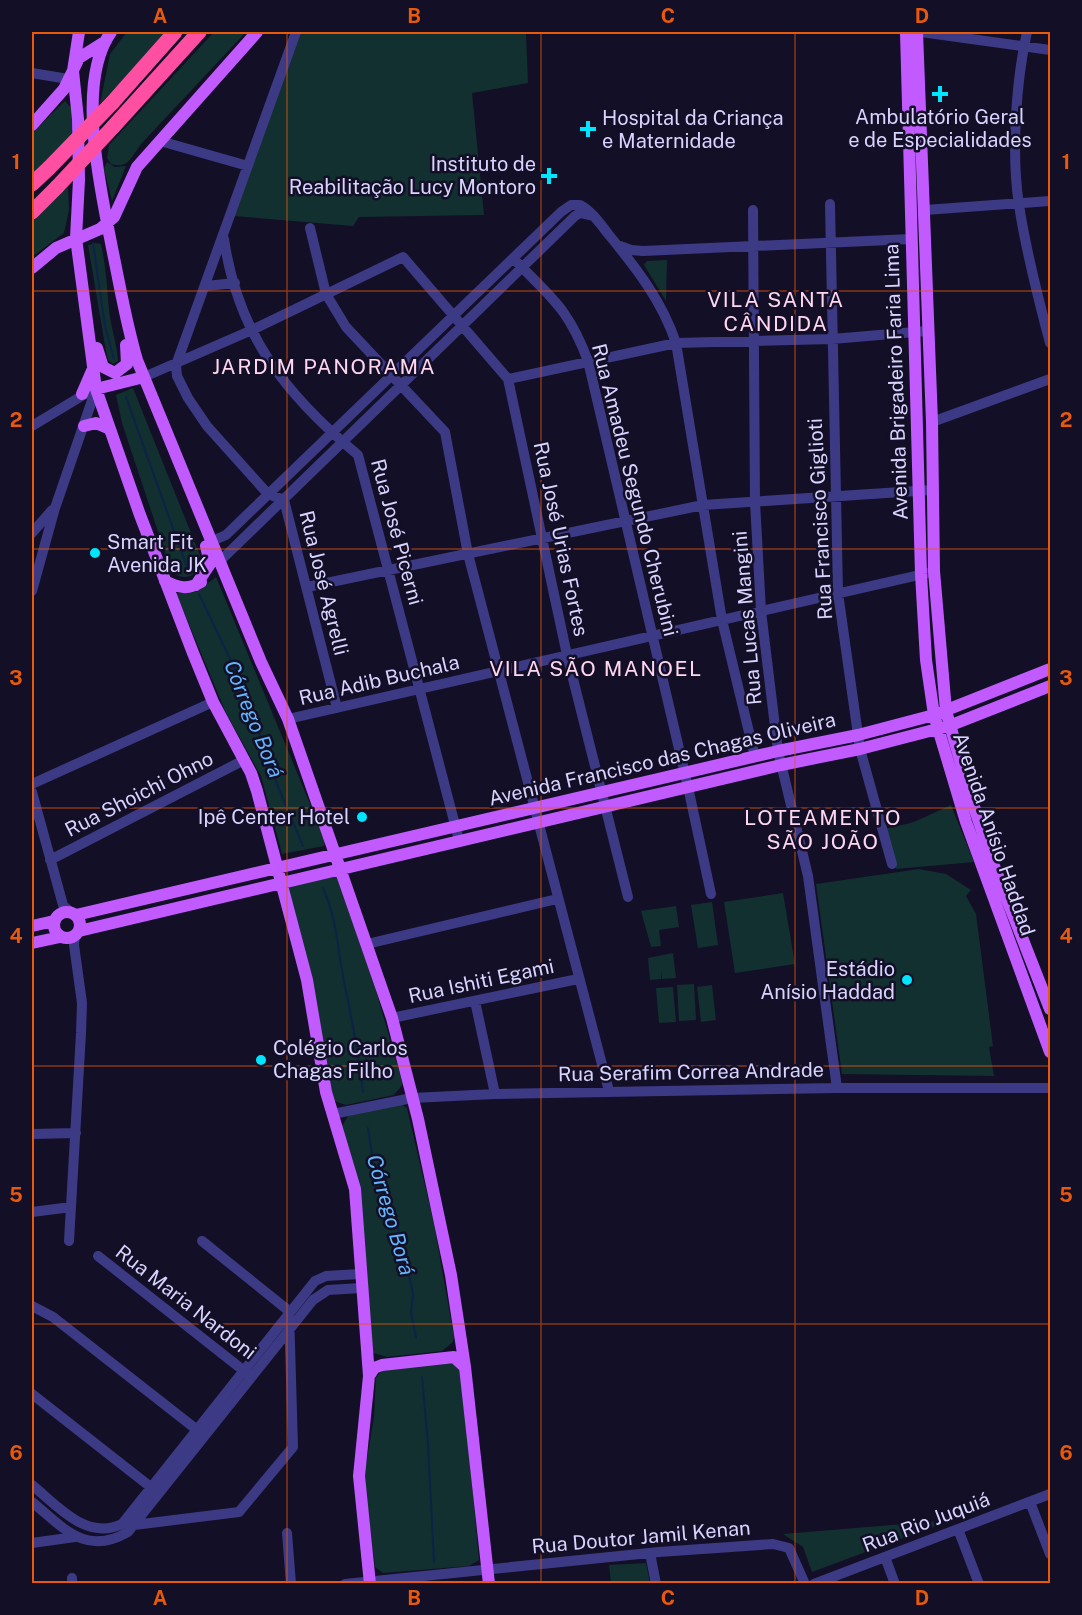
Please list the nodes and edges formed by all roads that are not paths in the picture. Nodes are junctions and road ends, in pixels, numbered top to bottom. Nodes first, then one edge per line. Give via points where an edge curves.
1 (79, 32) edge
2 (111, 32) edge
3 (118, 32) edge
4 (175, 32) edge
5 (199, 32) edge
6 (257, 32) edge
7 (296, 32) edge
8 (906, 32) edge
9 (919, 32) edge
10 (1027, 32) edge
11 (102, 44) junction
12 (1024, 46) junction
13 (1050, 50) edge
14 (32, 73) edge
15 (71, 75) junction
16 (32, 125) edge
17 (160, 141) junction
18 (248, 166) junction
19 (32, 184) edge
20 (1050, 201) edge
21 (830, 204) dead end
22 (1019, 204) junction
23 (753, 210) dead end
24 (925, 210) junction
25 (32, 212) edge
26 (594, 216) junction
27 (107, 223) junction
28 (310, 228) dead end
29 (224, 235) junction
30 (76, 238) junction
31 (925, 238) junction
32 (911, 239) junction
33 (830, 243) junction
34 (617, 244) junction
35 (753, 246) junction
36 (643, 251) junction
37 (513, 258) junction
38 (522, 267) junction
39 (32, 268) edge
40 (639, 273) junction
41 (235, 283) junction
42 (206, 286) junction
43 (326, 294) junction
44 (453, 316) junction
45 (87, 322) junction
46 (461, 327) junction
47 (252, 330) junction
48 (927, 331) junction
49 (914, 332) junction
50 (129, 333) junction
51 (832, 339) junction
52 (754, 342) junction
53 (676, 343) junction
54 (1050, 343) edge
55 (588, 361) junction
56 (176, 365) junction
57 (93, 367) junction
58 (391, 375) junction
59 (144, 377) junction
60 (508, 379) junction
61 (1050, 379) edge
62 (401, 386) junction
63 (96, 389) junction
64 (82, 394) junction
65 (932, 422) junction
66 (919, 423) junction
67 (32, 426) edge
68 (84, 426) junction
69 (110, 429) junction
70 (331, 433) junction
71 (343, 442) junction
72 (925, 490) junction
73 (268, 494) junction
74 (835, 496) junction
75 (284, 500) junction
76 (755, 502) junction
77 (703, 505) junction
78 (55, 508) junction
79 (203, 518) junction
80 (624, 521) junction
81 (32, 533) edge
82 (541, 538) junction
83 (212, 541) junction
84 (32, 544) edge
85 (42, 552) junction
86 (468, 554) junction
87 (220, 561) junction
88 (388, 570) junction
89 (928, 573) junction
90 (165, 581) junction
91 (196, 585) junction
92 (307, 587) junction
93 (32, 591) edge
94 (838, 593) junction
95 (761, 611) junction
96 (722, 620) junction
97 (652, 636) junction
98 (567, 655) junction
99 (1050, 669) edge
100 (498, 671) junction
101 (1050, 686) edge
102 (419, 689) junction
103 (1000, 689) junction
104 (213, 702) junction
105 (1007, 703) junction
106 (338, 708) junction
107 (940, 713) junction
108 (288, 719) junction
109 (944, 728) junction
110 (858, 735) junction
111 (860, 749) junction
112 (778, 751) junction
113 (755, 757) junction
114 (244, 760) junction
115 (781, 765) junction
116 (685, 773) junction
117 (32, 784) edge
118 (688, 787) junction
119 (32, 792) edge
120 (600, 793) junction
121 (605, 806) junction
122 (533, 808) junction
123 (537, 822) junction
124 (455, 827) junction
125 (459, 840) junction
126 (337, 854) junction
127 (50, 860) junction
128 (892, 864) dead end
129 (342, 867) junction
130 (989, 868) junction
131 (276, 869) junction
132 (253, 874) junction
133 (280, 882) junction
134 (256, 888) junction
135 (711, 894) dead end
136 (628, 897) dead end
137 (557, 899) junction
138 (64, 913) junction
139 (32, 926) edge
140 (70, 937) junction
141 (32, 942) edge
142 (367, 944) junction
143 (578, 979) junction
144 (475, 1001) junction
145 (1050, 1009) edge
146 (392, 1018) junction
147 (1050, 1052) edge
148 (837, 1088) junction
149 (1050, 1088) edge
150 (609, 1091) junction
151 (495, 1094) junction
152 (412, 1098) junction
153 (333, 1114) junction
154 (76, 1133) junction
155 (32, 1134) edge
156 (71, 1208) junction
157 (32, 1212) edge
158 (69, 1241) dead end
159 (202, 1241) dead end
160 (98, 1256) dead end
161 (360, 1274) junction
162 (315, 1281) junction
163 (361, 1288) junction
164 (323, 1292) junction
165 (32, 1306) edge
166 (289, 1311) junction
167 (289, 1330) junction
168 (462, 1345) junction
169 (367, 1354) junction
170 (454, 1357) junction
171 (382, 1365) junction
172 (465, 1367) junction
173 (248, 1374) junction
174 (369, 1376) junction
175 (32, 1394) edge
176 (201, 1433) junction
177 (32, 1485) edge
178 (156, 1491) junction
179 (1050, 1494) edge
180 (32, 1502) edge
181 (1030, 1502) junction
182 (152, 1504) junction
183 (76, 1521) junction
184 (161, 1521) junction
185 (137, 1524) junction
186 (118, 1526) junction
187 (958, 1529) junction
188 (287, 1533) dead end
189 (68, 1536) junction
190 (32, 1543) edge
191 (650, 1553) junction
192 (1050, 1554) edge
193 (885, 1557) junction
194 (487, 1569) junction
195 (370, 1582) edge
196 (291, 1584) edge
197 (345, 1584) edge
198 (489, 1584) edge
199 (656, 1584) edge
200 (805, 1584) edge
201 (814, 1584) edge
202 (895, 1584) edge
203 (979, 1584) edge

1 - 15 main road
2 - 11 main road
3 - 11 main road
4 - 19 highway, bridge
5 - 25 highway, bridge
6 - 17 main road
7 - 18 street
8 - 32 main road, Avenida Brigadeiro Faria Lima
9 - 12 street
9 - 24 main road, Avenida Brigadeiro Faria Lima
10 - 12 street
11 - 15 main road via 79,58
11 - 27 main road via 93,99 96,165
12 - 13 street
12 - 22 street via 1017,146
14 - 15 street
15 - 16 main road via 57,98
15 - 30 main road via 80,180
17 - 18 street
17 - 27 main road via 138,167 114,217
18 - 29 street
20 - 22 street
21 - 33 street, Rua Francisco Giglioti
22 - 24 street
22 - 54 street
23 - 35 street, Rua Lucas Mangini
24 - 31 main road, Avenida Brigadeiro Faria Lima
26 - 34 street
26 - 37 street via 580,205 567,207
26 - 38 street via 575,216
27 - 30 main road
27 - 50 main road
28 - 43 street
29 - 41 street, Rua José Picerni
29 - 42 street
30 - 39 main road
30 - 45 main road
31 - 32 main road
31 - 48 main road, Avenida Brigadeiro Faria Lima
32 - 33 street
32 - 49 main road, Avenida Brigadeiro Faria Lima
33 - 35 street
33 - 51 street, Rua Francisco Giglioti
34 - 36 street
34 - 40 street
35 - 36 street
35 - 52 street, Rua Lucas Mangini
36 - 40 street via 637,260
37 - 38 street, Rua Amadeu Segundo Cherubini
37 - 44 street
38 - 46 street
38 - 55 street, Rua Amadeu Segundo Cherubini via 564,310
40 - 53 street via 668,319
41 - 42 street
41 - 47 street, Rua José Picerni
42 - 56 street
43 - 44 street via 403,257
43 - 47 street
43 - 58 street via 346,327
44 - 46 street
44 - 58 street
45 - 50 main road via 95,334 99,359 112,372 126,367
45 - 57 main road
46 - 60 street
46 - 62 street
47 - 56 street
47 - 70 street, Rua José Picerni via 285,386
48 - 49 street
48 - 65 main road, Avenida Brigadeiro Faria Lima
49 - 51 street
49 - 66 main road, Avenida Brigadeiro Faria Lima
50 - 59 main road
51 - 52 street
51 - 74 street, Rua Francisco Giglioti
52 - 53 street
52 - 76 street, Rua Lucas Mangini
53 - 55 street
53 - 77 street
55 - 60 street
55 - 80 street, Rua Amadeu Segundo Cherubini
56 - 59 street
56 - 73 street, Rua José Agrelli via 188,398 207,426
57 - 63 main road
57 - 64 main road
58 - 62 street
58 - 70 street
59 - 63 main road
59 - 79 main road
60 - 82 street, Rua José Urias Fortes
61 - 65 street
62 - 71 street
62 - 86 street via 445,432
63 - 64 street
63 - 68 street
63 - 69 main road
64 - 67 street
65 - 66 main road
65 - 72 main road, Avenida Brigadeiro Faria Lima
66 - 72 main road, Avenida Brigadeiro Faria Lima
68 - 69 main road via 100,423
68 - 78 street
69 - 90 main road
70 - 71 street, Rua José Picerni
70 - 73 street
71 - 75 street
71 - 88 street, Rua José Picerni via 358,455
72 - 74 street
72 - 89 main road, Avenida Brigadeiro Faria Lima
73 - 75 street, Rua José Agrelli
73 - 83 street via 226,535
74 - 76 street
74 - 94 street, Rua Francisco Giglioti
75 - 87 street
75 - 92 street, Rua José Agrelli
76 - 77 street
76 - 95 street, Rua Lucas Mangini
77 - 80 street
77 - 96 street
78 - 81 street
78 - 85 street
79 - 83 main road
79 - 91 main road via 210,564
80 - 82 street
80 - 97 street, Rua Amadeu Segundo Cherubini
82 - 86 street
82 - 98 street, Rua José Urias Fortes
83 - 87 main road
84 - 85 street
85 - 93 street
86 - 88 street
86 - 100 street
87 - 91 main road
87 - 108 main road
88 - 92 street
88 - 102 street, Rua José Picerni
89 - 94 street, Rua Adib Buchala
89 - 107 main road, Avenida Brigadeiro Faria Lima
90 - 91 main road via 180,588
90 - 104 main road
92 - 106 street, Rua José Agrelli
94 - 95 street, Rua Adib Buchala
94 - 110 street, Rua Francisco Giglioti
95 - 96 street, Rua Adib Buchala
95 - 112 street, Rua Lucas Mangini
96 - 97 street, Rua Adib Buchala
96 - 113 street
97 - 98 street, Rua Adib Buchala
97 - 116 street, Rua Amadeu Segundo Cherubini
98 - 100 street, Rua Adib Buchala
98 - 120 street, Rua José Urias Fortes
99 - 103 main road, Avenida Francisco das Chagas Oliveira
100 - 102 street, Rua Adib Buchala
100 - 122 street
101 - 105 main road, Avenida Francisco das Chagas Oliveira
102 - 106 street, Rua Adib Buchala
102 - 124 street, Rua José Picerni
103 - 105 main road
103 - 107 main road, Avenida Francisco das Chagas Oliveira
104 - 114 main road
104 - 117 street
105 - 109 main road, Avenida Francisco das Chagas Oliveira
106 - 108 street, Rua Adib Buchala
107 - 109 main road, Avenida Brigadeiro Faria Lima
107 - 110 main road, Avenida Francisco das Chagas Oliveira
108 - 126 main road
109 - 111 main road, Avenida Francisco das Chagas Oliveira
109 - 130 main road, Avenida Anísio Haddad
110 - 111 street, Rua Francisco Giglioti
110 - 112 main road, Avenida Francisco das Chagas Oliveira
111 - 115 main road, Avenida Francisco das Chagas Oliveira
111 - 128 street, Rua Francisco Giglioti
112 - 113 main road, Avenida Francisco das Chagas Oliveira
112 - 115 street, Rua Lucas Mangini
113 - 116 main road, Avenida Francisco das Chagas Oliveira
114 - 127 street, Rua Shoichi Ohno
114 - 131 main road via 257,791
115 - 118 main road, Avenida Francisco das Chagas Oliveira
115 - 148 street, Rua Lucas Mangini via 808,876
116 - 118 street, Rua Amadeu Segundo Cherubini
116 - 120 main road, Avenida Francisco das Chagas Oliveira
118 - 121 main road, Avenida Francisco das Chagas Oliveira
118 - 135 street, Rua Amadeu Segundo Cherubini
119 - 127 street
120 - 121 street, Rua José Urias Fortes
120 - 122 main road, Avenida Francisco das Chagas Oliveira
121 - 123 main road, Avenida Francisco das Chagas Oliveira
121 - 136 street, Rua José Urias Fortes
122 - 123 street
122 - 124 main road, Avenida Francisco das Chagas Oliveira
123 - 125 main road, Avenida Francisco das Chagas Oliveira
123 - 137 street
124 - 125 street, Rua José Picerni
124 - 126 main road, Avenida Francisco das Chagas Oliveira
125 - 129 main road, Avenida Francisco das Chagas Oliveira
126 - 129 main road
126 - 131 main road, Avenida Francisco das Chagas Oliveira
127 - 138 street
129 - 133 main road, Avenida Francisco das Chagas Oliveira
129 - 142 main road
130 - 145 main road, Avenida Anísio Haddad
130 - 147 main road, Avenida Anísio Haddad
131 - 132 main road, Avenida Francisco das Chagas Oliveira
131 - 133 main road
132 - 134 main road
132 - 138 main road, Avenida Francisco das Chagas Oliveira
133 - 134 main road, Avenida Francisco das Chagas Oliveira
133 - 153 main road via 307,980
134 - 140 main road, Avenida Francisco das Chagas Oliveira
137 - 142 street
137 - 143 street
138 - 139 main road, Avenida Francisco das Chagas Oliveira
138 - 140 main road via 80,923
138 - 140 main road via 54,930
140 - 141 main road, Avenida Francisco das Chagas Oliveira
140 - 154 street via 82,1003
142 - 146 main road
143 - 144 street, Rua Ishiti Egami
143 - 150 street
144 - 146 street, Rua Ishiti Egami
144 - 151 street
146 - 152 main road
148 - 149 street, Rua Serafim Correa Andrade
148 - 150 street, Rua Serafim Correa Andrade
150 - 151 street, Rua Serafim Correa Andrade
151 - 152 street, Rua Serafim Correa Andrade
152 - 153 street, Rua Serafim Correa Andrade
152 - 168 main road via 435,1195
153 - 161 main road via 355,1190
154 - 155 street
154 - 156 street
156 - 157 street
156 - 158 street
159 - 166 street
160 - 173 street, Rua Maria Nardoni
161 - 162 street via 326,1276
161 - 163 main road
162 - 164 street
162 - 166 street
163 - 164 street
163 - 169 main road
164 - 167 street
165 - 176 street via 53,1317
166 - 167 street
166 - 173 street
167 - 173 street
167 - 184 street via 293,1447 239,1512
168 - 170 main road
168 - 172 main road
169 - 171 main road
169 - 174 main road
170 - 171 main road
170 - 172 main road
171 - 174 main road
172 - 194 main road
173 - 176 street
174 - 195 main road via 359,1476
175 - 178 street
176 - 178 street
177 - 183 street
178 - 182 street
178 - 186 street
179 - 181 street, Rua Rio Juquiá
180 - 189 street
181 - 187 street, Rua Rio Juquiá
181 - 192 street
182 - 184 street
182 - 185 street
183 - 186 street via 91,1529
183 - 189 street
184 - 185 street
185 - 186 street
185 - 189 street via 123,1536 107,1541
187 - 193 street, Rua Rio Juquiá
187 - 203 street
188 - 196 street
189 - 190 street
191 - 194 street, Rua Doutor Jamil Kenan
191 - 199 street
191 - 200 street, Rua Doutor Jamil Kenan via 782,1544 794,1554
193 - 201 street, Rua Rio Juquiá
193 - 202 street
194 - 195 street, Rua Doutor Jamil Kenan
194 - 198 main road
195 - 197 street, Rua Doutor Jamil Kenan

